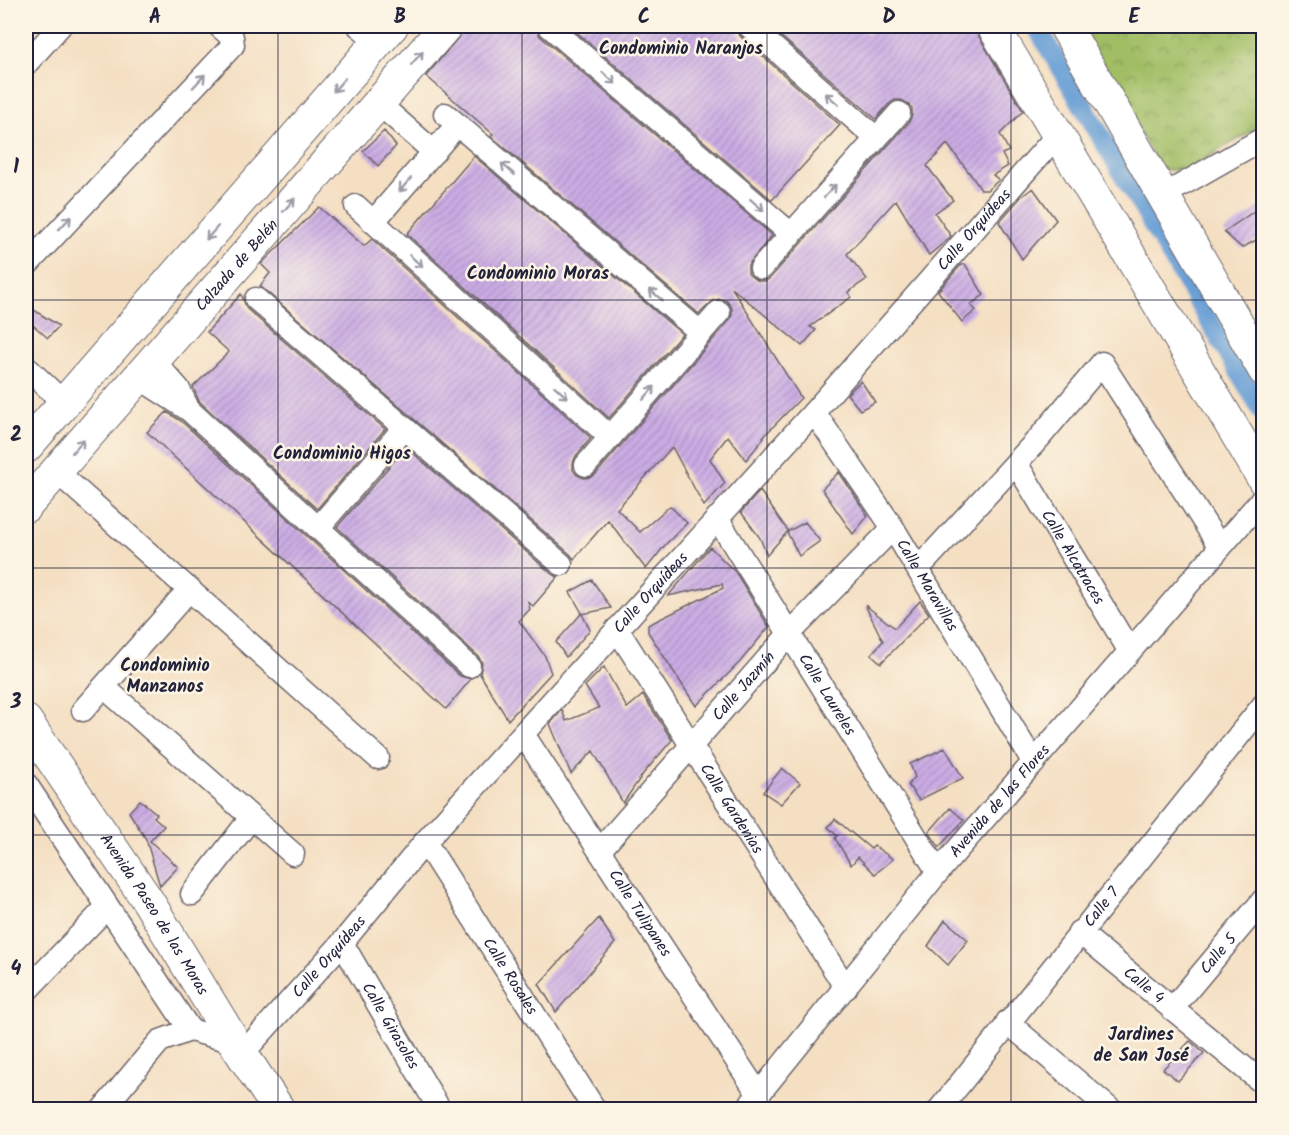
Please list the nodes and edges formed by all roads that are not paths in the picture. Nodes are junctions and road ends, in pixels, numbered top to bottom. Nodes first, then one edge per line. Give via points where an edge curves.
1 (60, 26) edge
2 (219, 26) edge
3 (446, 26) edge
4 (549, 26) edge
5 (749, 26) edge
6 (993, 26) edge
7 (1065, 26) edge
8 (376, 31) edge
9 (26, 64) edge
10 (378, 103) junction
11 (899, 112) dead end
12 (1059, 133) junction
13 (876, 138) junction
14 (1263, 138) edge
15 (434, 152) junction
16 (1164, 195) junction
17 (356, 206) dead end
18 (373, 222) junction
19 (791, 234) junction
20 (26, 266) edge
21 (761, 268) dead end
22 (256, 299) dead end
23 (719, 312) dead end
24 (138, 319) junction
25 (700, 333) junction
26 (153, 360) junction
27 (26, 367) edge
28 (1263, 370) edge
29 (64, 403) junction
30 (814, 411) junction
31 (404, 428) junction
32 (610, 437) junction
33 (27, 445) edge
34 (1016, 463) junction
35 (586, 465) dead end
36 (56, 471) junction
37 (1263, 480) edge
38 (1263, 497) edge
39 (26, 506) edge
40 (717, 518) junction
41 (318, 528) junction
42 (893, 528) junction
43 (1220, 547) junction
44 (561, 564) dead end
45 (918, 569) junction
46 (190, 590) junction
47 (617, 629) junction
48 (789, 633) junction
49 (1129, 650) junction
50 (469, 666) dead end
51 (104, 687) junction
52 (1263, 704) edge
53 (83, 711) dead end
54 (26, 721) edge
55 (523, 734) junction
56 (692, 744) junction
57 (378, 758) dead end
58 (1034, 763) junction
59 (26, 784) edge
60 (251, 818) junction
61 (425, 842) junction
62 (600, 850) junction
63 (294, 854) dead end
64 (938, 872) junction
65 (192, 894) dead end
66 (1263, 899) edge
67 (107, 907) junction
68 (1079, 932) junction
69 (342, 943) junction
70 (846, 988) junction
71 (26, 991) edge
72 (1172, 1009) junction
73 (1007, 1022) junction
74 (190, 1030) junction
75 (238, 1048) junction
76 (1263, 1084) edge
77 (752, 1102) edge
78 (102, 1110) edge
79 (279, 1110) edge
80 (440, 1110) edge
81 (595, 1110) edge
82 (939, 1110) edge
83 (1111, 1110) edge

1 - 9 street
20 -> 2 street via 232,45 232,37
10 -> 3 street, Calzada de Belén
4 -> 19 street
13 -> 5 street
6 - 12 street
7 - 16 street
8 -> 24 street
10 - 15 street
26 -> 10 street, Calzada de Belén
11 - 13 street
12 - 30 street, Calle Orquídeas
12 - 37 street
19 -> 13 street
14 - 16 street
15 -> 18 street
25 -> 15 street via 451,120
16 - 28 street
17 - 18 street
18 -> 32 street
19 - 21 street
22 - 31 street
23 - 25 street
24 - 26 street
24 - 29 street
32 -> 25 street
36 -> 26 street, Calzada de Belén
26 - 41 street via 189,410
27 - 29 street
29 - 33 street
30 - 40 street, Calle Orquídeas
30 - 42 street, Calle Maravillas
31 - 41 street
31 - 44 street
32 - 35 street
34 - 43 street via 1102,363
34 - 45 street
34 - 49 street, Calle Alcatraces
36 - 39 street, Calzada de Belén
36 - 46 street
38 - 43 street, Avenida de las Flores
40 - 47 street, Calle Orquídeas
40 - 48 street, Calle Laureles
41 - 50 street
42 - 45 street, Calle Maravillas
42 - 48 street, Calle Jazmín
43 - 49 street, Avenida de las Flores
45 - 58 street, Calle Maravillas
46 - 51 street
46 - 57 street
47 - 55 street, Calle Orquídeas
47 - 56 street, Calle Gardenias
48 - 56 street, Calle Jazmín
48 - 64 street, Calle Laureles
49 - 58 street, Avenida de las Flores
51 - 53 street
51 - 60 street
52 - 68 street, Calle 7
54 - 75 street, Avenida Paseo de las Moras via 148,901
55 - 61 street, Calle Orquídeas
55 - 62 street, Calle Tulipanes
56 - 62 street, Calle Jazmín
56 - 70 street, Calle Gardenias
58 - 64 street, Avenida de las Flores
59 - 67 street
60 - 63 street
60 - 65 street
61 - 69 street, Calle Orquídeas
61 - 81 street, Calle Rosales
62 - 77 street, Calle Tulipanes
64 - 70 street, Avenida de las Flores
66 - 72 street, Calle 5
67 - 71 street
67 - 74 street
68 - 72 street, Calle 4
68 - 73 street, Calle 7
69 - 75 street, Calle Orquídeas
69 - 80 street, Calle Girasoles
70 - 77 street, Avenida de las Flores
72 - 76 street, Calle 4
73 - 82 street, Calle 7
73 - 83 street
74 - 75 street
74 - 78 street via 160,1041
75 - 79 street, Avenida Paseo de las Moras

